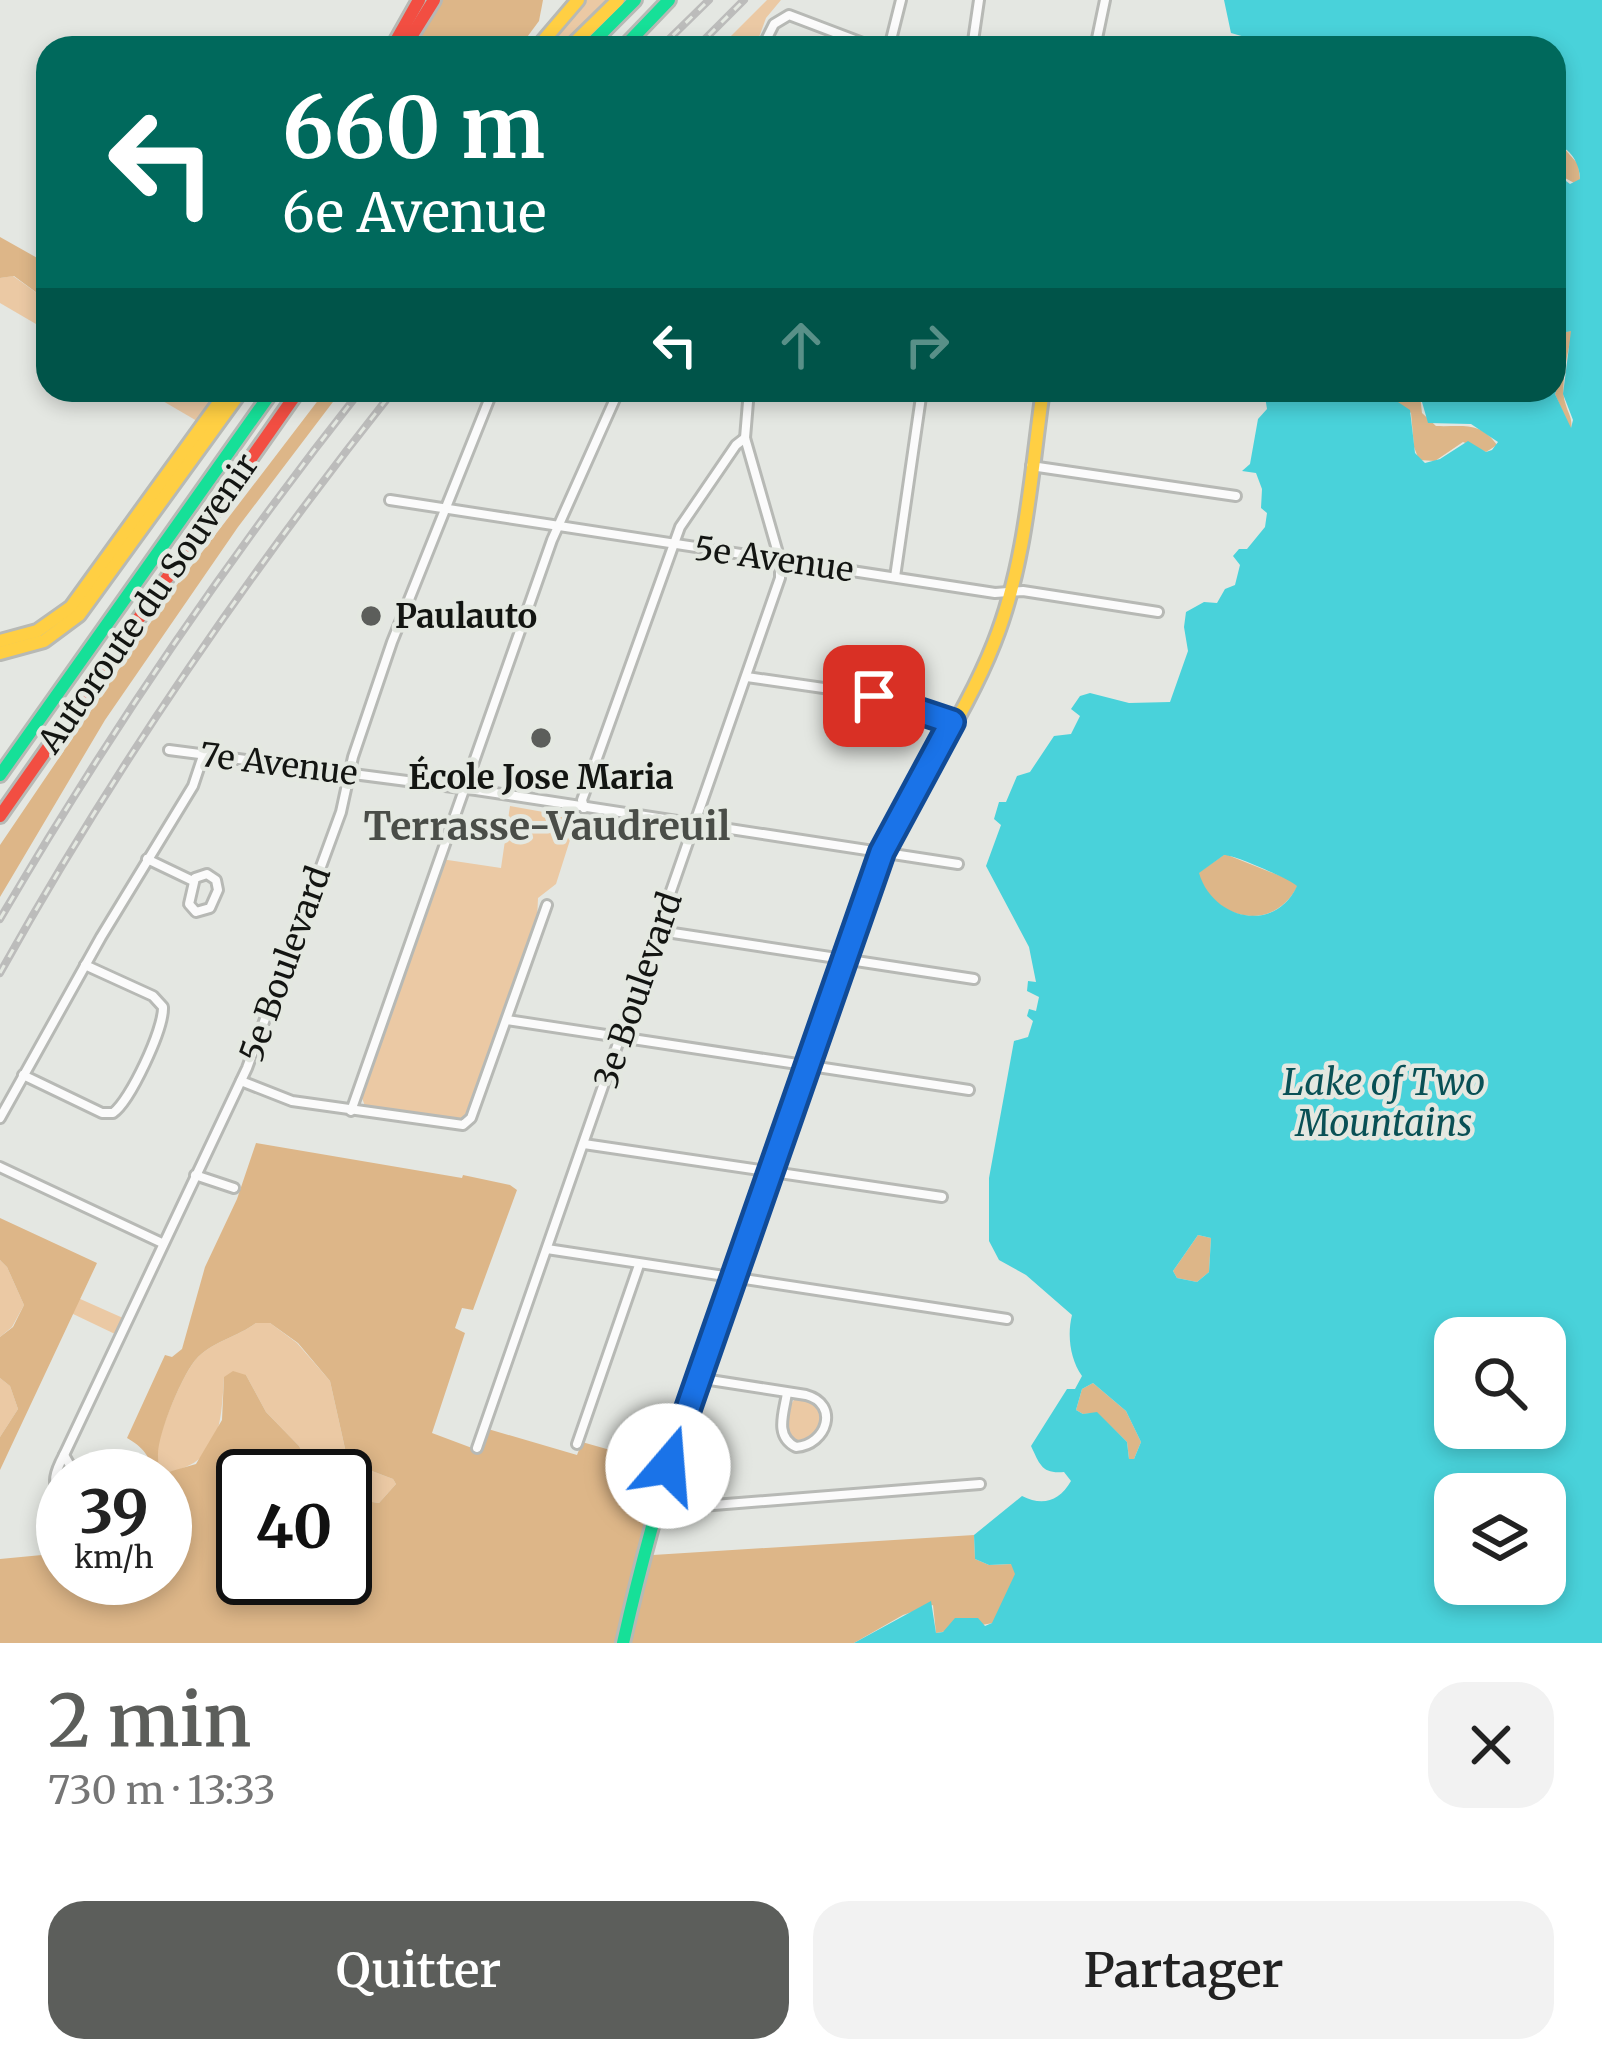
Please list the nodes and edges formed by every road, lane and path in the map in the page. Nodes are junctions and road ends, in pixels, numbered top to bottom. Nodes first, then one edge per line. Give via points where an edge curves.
1 (419, 0) edge
2 (434, 0) edge
3 (578, 0) edge
4 (618, 0) edge
5 (635, 0) edge
6 (669, 0) edge
7 (901, 0) edge
8 (979, 0) edge
9 (1105, 0) edge
10 (399, 36) edge
11 (412, 36) edge
12 (547, 36) edge
13 (580, 36) edge
14 (599, 36) edge
15 (634, 36) edge
16 (768, 36) edge
17 (846, 36) edge
18 (892, 36) edge
19 (974, 36) edge
20 (1098, 36) edge
21 (219, 402) edge
22 (233, 402) edge
23 (265, 402) edge
24 (291, 402) edge
25 (488, 402) edge
26 (614, 402) edge
27 (748, 402) edge
28 (920, 402) edge
29 (1041, 402) edge
30 (745, 438) junction
31 (1031, 466) junction
32 (1236, 496) dead end
33 (390, 500) dead end
34 (444, 510) junction
35 (560, 528) junction
36 (673, 544) junction
37 (780, 560) junction
38 (895, 577) junction
39 (1010, 592) junction
40 (1158, 613) dead end
41 (0, 641) edge
42 (0, 653) edge
43 (747, 677) junction
44 (952, 722) junction
45 (169, 750) dead end
46 (204, 753) junction
47 (352, 773) junction
48 (0, 776) edge
49 (462, 790) junction
50 (584, 808) junction
51 (0, 816) edge
52 (696, 825) junction
53 (882, 852) junction
54 (147, 859) junction
55 (958, 864) dead end
56 (193, 881) junction
57 (547, 904) dead end
58 (660, 931) junction
59 (844, 959) junction
60 (86, 965) junction
61 (974, 979) dead end
62 (507, 1020) junction
63 (622, 1037) junction
64 (807, 1066) junction
65 (23, 1076) junction
66 (241, 1082) junction
67 (970, 1090) dead end
68 (351, 1111) junction
69 (0, 1118) edge
70 (584, 1144) junction
71 (0, 1167) edge
72 (770, 1173) junction
73 (195, 1175) junction
74 (234, 1188) dead end
75 (942, 1198) dead end
76 (162, 1243) junction
77 (547, 1249) junction
78 (639, 1265) junction
79 (732, 1279) junction
80 (1007, 1319) dead end
81 (697, 1378) junction
82 (788, 1393) junction
83 (577, 1444) dead end
84 (477, 1448) dead end
85 (67, 1449) edge
86 (980, 1484) dead end
87 (656, 1505) junction
88 (623, 1643) edge

1 - 10 main road
2 - 11 main road
3 - 12 main road
4 - 13 main road
5 - 14 main road
6 - 15 main road
7 - 18 street
8 - 19 street
9 - 20 street
16 - 17 street via 785,16
21 - 41 main road via 71,607 37,631
22 - 42 main road via 79,615 44,641
23 - 48 main road, Autoroute du Souvenir
24 - 51 main road, Autoroute du Souvenir
25 - 34 street, 5e Boulevard
26 - 35 street
27 - 30 street, 3e Boulevard
28 - 38 street
29 - 31 main road
30 - 36 street
30 - 37 street, 3e Boulevard
31 - 32 street
31 - 39 main road
33 - 34 street, 5e Avenue
34 - 35 street, 5e Avenue
34 - 47 street, 5e Boulevard
35 - 36 street, 5e Avenue
35 - 49 street
36 - 37 street, 5e Avenue
36 - 50 street
37 - 38 street, 5e Avenue
37 - 43 street, 3e Boulevard
38 - 39 street, 5e Avenue
39 - 40 street, 5e Avenue
39 - 44 main road
43 - 44 street via 865,694
43 - 52 street, 3e Boulevard
44 - 53 main road
45 - 46 street, 7e Avenue
46 - 47 street, 7e Avenue
46 - 54 street
47 - 49 street, 7e Avenue
47 - 66 street, 5e Boulevard
49 - 50 street, 7e Avenue
49 - 68 street
50 - 52 street, 7e Avenue
52 - 53 street, 7e Avenue
52 - 58 street, 3e Boulevard
53 - 55 street, 7e Avenue
53 - 59 main road
54 - 56 street
54 - 60 street
56 - 56 street via 203,874 216,880 206,911 189,904
57 - 62 street
58 - 59 street
58 - 63 street, 3e Boulevard
59 - 61 street
59 - 64 main road
60 - 65 street
60 - 65 street via 164,1007 125,1101 102,1113
62 - 63 street
62 - 68 street via 471,1118 454,1127
63 - 64 street
63 - 70 street, 3e Boulevard
64 - 67 street
64 - 72 main road
65 - 69 street
66 - 68 street
66 - 73 street, 5e Boulevard
70 - 72 street
70 - 77 street, 3e Boulevard
71 - 76 street
72 - 75 street
72 - 79 main road
73 - 74 street
73 - 76 street, 5e Boulevard
76 - 85 street, 5e Boulevard
77 - 78 street
77 - 84 street, 3e Boulevard
78 - 79 street
78 - 83 street
79 - 80 street
79 - 81 main road
81 - 82 street
81 - 87 main road
82 - 82 street via 784,1439 813,1444 825,1427 824,1405
86 - 87 street
87 - 88 main road

